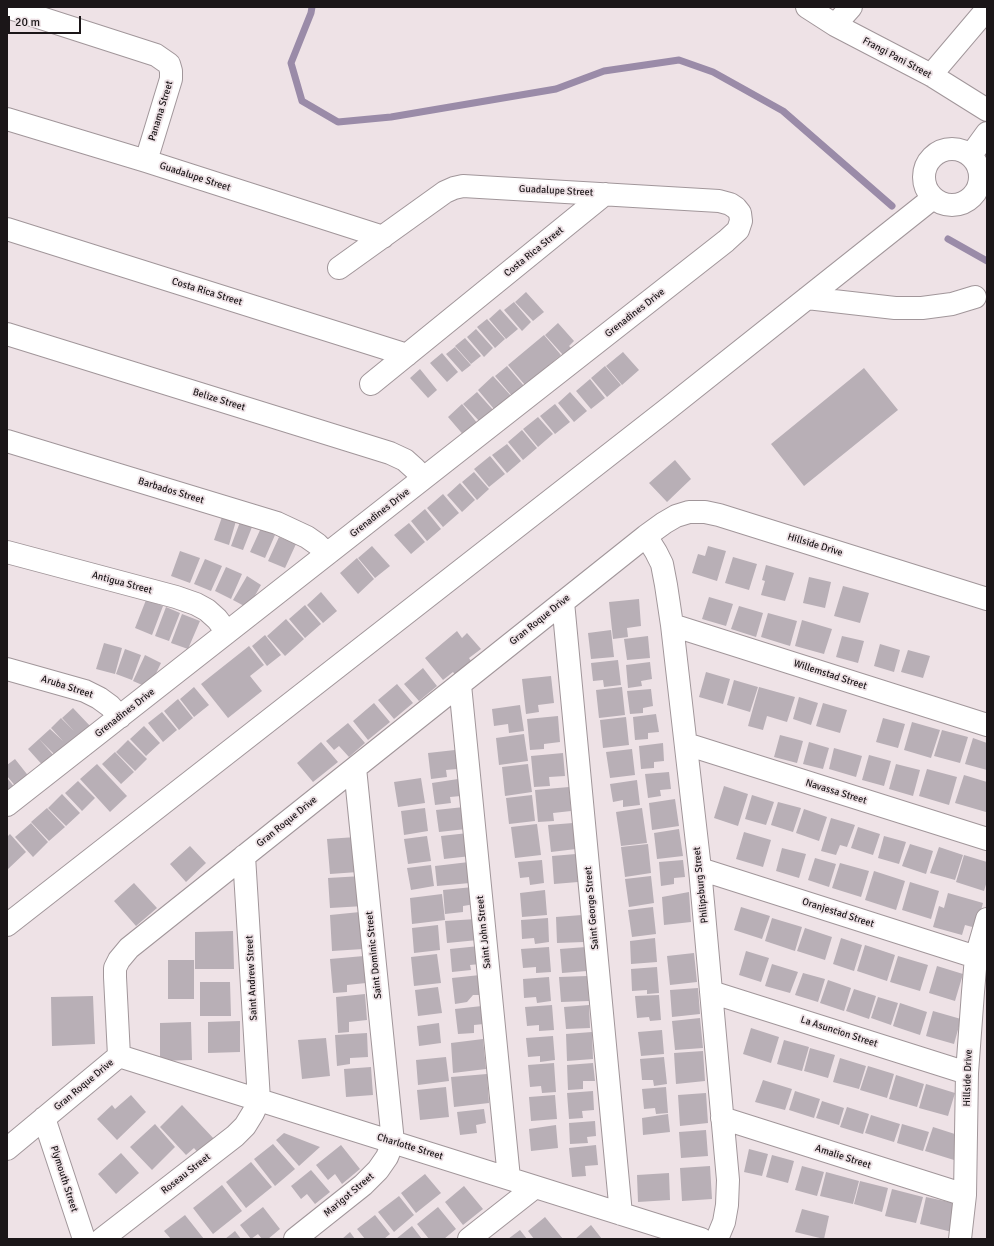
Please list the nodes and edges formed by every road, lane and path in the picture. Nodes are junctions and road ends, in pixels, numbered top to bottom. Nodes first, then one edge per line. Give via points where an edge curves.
1 (7, 7) edge
2 (807, 7) edge
3 (851, 7) edge
4 (987, 9) edge
5 (29, 10) edge
6 (836, 25) junction
7 (931, 75) junction
8 (987, 110) edge
9 (7, 119) edge
10 (987, 133) edge
11 (971, 155) junction
12 (146, 161) junction
13 (605, 194) junction
14 (933, 198) junction
15 (740, 213) joint
16 (7, 229) edge
17 (382, 237) junction
18 (339, 268) dead end
19 (975, 297) dead end
20 (807, 298) junction
21 (7, 334) edge
22 (407, 355) junction
23 (371, 384) dead end
24 (7, 441) edge
25 (424, 478) junction
26 (646, 536) junction
27 (7, 552) edge
28 (327, 554) junction
29 (987, 599) edge
30 (563, 602) junction
31 (672, 625) junction
32 (228, 632) junction
33 (7, 668) edge
34 (460, 685) junction
35 (120, 717) junction
36 (987, 725) edge
37 (686, 744) junction
38 (355, 768) junction
39 (7, 805) edge
40 (987, 839) edge
41 (244, 856) junction
42 (700, 869) junction
43 (987, 919) edge
44 (7, 925) edge
45 (976, 957) junction
46 (711, 992) junction
47 (118, 1056) junction
48 (967, 1073) junction
49 (259, 1100) junction
50 (44, 1118) junction
51 (722, 1118) junction
52 (393, 1142) junction
53 (7, 1149) edge
54 (509, 1178) junction
55 (535, 1187) junction
56 (965, 1195) junction
57 (620, 1214) junction
58 (650, 1232) edge
59 (84, 1239) edge
60 (102, 1239) edge
61 (295, 1239) edge
62 (469, 1239) edge
63 (701, 1239) edge
64 (717, 1239) edge
65 (960, 1239) edge

1 - 5 street, Panama Street
2 - 6 street, Frangi Pani Street
3 - 6 street
4 - 7 street
5 - 12 street, Panama Street via 156,55 169,64 171,79
6 - 7 street, Frangi Pani Street
7 - 8 street, Frangi Pani Street
9 - 12 street, Guadalupe Street
10 - 11 street
11 - 14 street via 953,148 943,150 928,162 924,171 924,181 927,191
11 - 14 street via 978,163 981,173 977,192 970,200 961,205 951,206 941,204
12 - 17 street, Guadalupe Street
13 - 15 street, Guadalupe Street via 719,201 730,204
13 - 17 street, Guadalupe Street via 463,186 445,192
13 - 22 street, Costa Rica Street
14 - 20 street
15 - 25 street, Grenadines Drive via 738,230 726,241
16 - 22 street, Costa Rica Street
17 - 18 street, Guadalupe Street
19 - 20 street via 952,304 922,308 895,308
20 - 44 street
21 - 25 street, Belize Street via 390,453 405,460
22 - 23 street, Costa Rica Street
24 - 28 street, Barbados Street via 277,523 307,537
25 - 28 street, Grenadines Drive
26 - 29 street, Hillside Drive via 676,516 689,512 705,512
26 - 30 street, Gran Roque Drive
26 - 31 street, Philipsburg Street via 662,564
27 - 32 street, Antigua Street via 196,604 207,610
28 - 32 street, Grenadines Drive
30 - 34 street, Gran Roque Drive
30 - 57 street, Saint George Street
31 - 36 street, Willemstad Street
31 - 37 street, Philipsburg Street
32 - 35 street, Grenadines Drive
33 - 35 street, Aruba Street via 85,691 110,706
34 - 38 street, Gran Roque Drive
34 - 54 street, Saint John Street
35 - 39 street, Grenadines Drive
37 - 40 street, Navassa Street
37 - 42 street, Philipsburg Street
38 - 41 street, Gran Roque Drive
38 - 52 street, Saint Dominic Street
41 - 47 street, Gran Roque Drive via 129,948 118,960 114,977
41 - 49 street, Saint Andrew Street
42 - 45 street, Oranjestad Street
42 - 46 street, Philipsburg Street
43 - 45 street, Hillside Drive
45 - 48 street, Hillside Drive
46 - 48 street, La Asuncion Street
46 - 51 street, Philipsburg Street
47 - 49 street, Charlotte Street
47 - 50 street, Gran Roque Drive
48 - 56 street, Hillside Drive
49 - 52 street, Charlotte Street
49 - 60 street, Roseau Street via 245,1126 235,1136
50 - 53 street, Gran Roque Drive
50 - 59 street, Plymouth Street
51 - 56 street, Amalie Street
51 - 64 street, Philipsburg Street via 728,1180 727,1205
52 - 54 street, Charlotte Street
52 - 61 street, Marigot Street via 378,1170 363,1185
54 - 55 street, Charlotte Street
55 - 57 street, Charlotte Street
55 - 62 street
56 - 65 street, Hillside Drive
57 - 58 street, Charlotte Street
58 - 63 street, Charlotte Street

